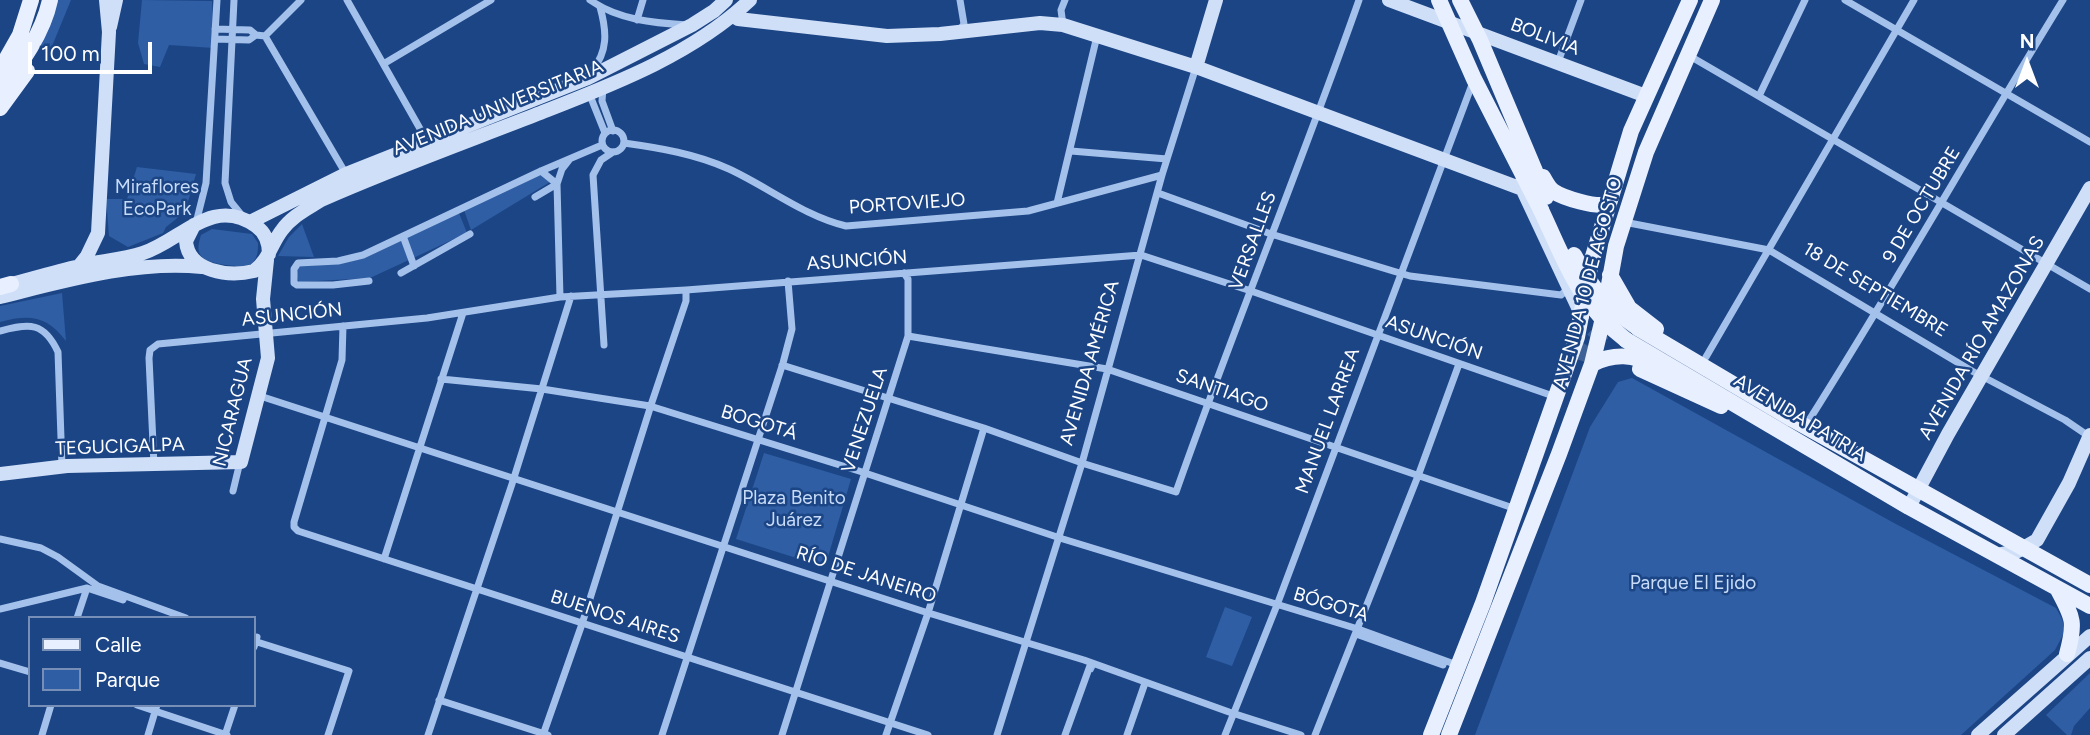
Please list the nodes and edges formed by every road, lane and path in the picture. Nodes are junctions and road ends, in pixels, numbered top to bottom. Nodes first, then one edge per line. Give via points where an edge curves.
1 (24, 0) edge
2 (31, 0) edge
3 (50, 0) edge
4 (106, 0) edge
5 (116, 0) edge
6 (217, 0) edge
7 (234, 0) edge
8 (301, 0) edge
9 (347, 0) edge
10 (491, 0) edge
11 (590, 0) edge
12 (643, 0) edge
13 (726, 0) edge
14 (733, 0) edge
15 (750, 0) edge
16 (960, 0) edge
17 (1065, 0) edge
18 (1216, 0) edge
19 (1359, 0) edge
20 (1389, 0) edge
21 (1440, 0) edge
22 (1460, 0) edge
23 (1581, 0) edge
24 (1690, 0) edge
25 (1712, 0) edge
26 (1805, 0) edge
27 (1845, 0) edge
28 (1914, 0) edge
29 (2063, 0) edge
30 (600, 7) junction
31 (733, 15) junction
32 (637, 20) junction
33 (44, 21) junction
34 (1449, 22) junction
35 (692, 25) junction
36 (1063, 25) junction
37 (215, 29) junction
38 (232, 29) junction
39 (1896, 30) junction
40 (1475, 31) junction
41 (109, 32) junction
42 (958, 32) junction
43 (256, 35) junction
44 (265, 36) junction
45 (1097, 36) junction
46 (215, 39) junction
47 (231, 40) junction
48 (0, 54) edge
49 (1688, 55) junction
50 (1558, 62) junction
51 (385, 63) junction
52 (1196, 67) junction
53 (0, 70) edge
54 (588, 78) junction
55 (1474, 79) junction
56 (0, 90) edge
57 (596, 91) junction
58 (2006, 93) junction
59 (1647, 96) junction
60 (1759, 96) junction
61 (0, 108) edge
62 (1318, 113) junction
63 (609, 132) junction
64 (1832, 138) junction
65 (427, 141) junction
66 (2090, 142) edge
67 (624, 143) junction
68 (602, 145) junction
69 (1517, 146) junction
70 (1071, 151) junction
71 (613, 152) junction
72 (572, 157) junction
73 (1167, 159) junction
74 (1444, 159) junction
75 (541, 171) junction
76 (346, 174) junction
77 (1162, 175) junction
78 (557, 184) junction
79 (2090, 188) edge
80 (1528, 191) junction
81 (1157, 193) junction
82 (535, 197) dead end
83 (1057, 203) junction
84 (1607, 204) junction
85 (1942, 204) junction
86 (1546, 209) junction
87 (248, 222) junction
88 (1624, 222) junction
89 (195, 224) junction
90 (98, 233) junction
91 (470, 234) dead end
92 (1270, 234) junction
93 (403, 236) junction
94 (1769, 250) junction
95 (1140, 255) junction
96 (268, 257) junction
97 (119, 258) junction
98 (2047, 264) junction
99 (414, 266) junction
100 (79, 267) junction
101 (204, 268) junction
102 (233, 273) junction
103 (401, 273) dead end
104 (904, 273) junction
105 (1402, 274) junction
106 (1610, 275) junction
107 (369, 281) dead end
108 (788, 281) junction
109 (3, 287) edge
110 (686, 289) junction
111 (1568, 289) junction
112 (2090, 289) edge
113 (1251, 291) junction
114 (601, 295) junction
115 (571, 296) junction
116 (560, 297) junction
117 (263, 299) junction
118 (1877, 312) junction
119 (463, 313) junction
120 (1581, 316) junction
121 (344, 326) junction
122 (0, 331) edge
123 (267, 335) junction
124 (1376, 335) junction
125 (1633, 335) junction
126 (908, 337) junction
127 (604, 345) dead end
128 (1706, 357) junction
129 (1458, 364) junction
130 (782, 365) junction
131 (1587, 368) junction
132 (1107, 369) junction
133 (1982, 376) junction
134 (441, 379) junction
135 (542, 389) junction
136 (260, 396) junction
137 (1556, 397) junction
138 (887, 398) junction
139 (1210, 402) junction
140 (650, 406) junction
141 (325, 417) junction
142 (1799, 422) junction
143 (985, 428) junction
144 (2090, 436) edge
145 (758, 440) junction
146 (1801, 443) junction
147 (1334, 444) junction
148 (419, 447) junction
149 (241, 462) junction
150 (1082, 463) junction
151 (154, 466) junction
152 (62, 467) junction
153 (865, 473) junction
154 (0, 474) edge
155 (1418, 476) junction
156 (513, 478) junction
157 (1526, 481) junction
158 (1919, 489) junction
159 (1545, 490) junction
160 (233, 491) dead end
161 (961, 504) junction
162 (1909, 507) junction
163 (1516, 509) junction
164 (619, 512) junction
165 (1059, 537) junction
166 (0, 539) edge
167 (724, 546) junction
168 (2024, 548) junction
169 (1997, 555) junction
170 (384, 559) junction
171 (2087, 578) edge
172 (831, 580) junction
173 (87, 588) junction
174 (2057, 588) junction
175 (477, 589) junction
176 (1276, 605) junction
177 (2090, 606) edge
178 (158, 607) junction
179 (0, 610) edge
180 (928, 613) junction
181 (78, 616) edge
182 (181, 616) edge
183 (582, 624) junction
184 (1357, 631) junction
185 (2090, 636) edge
186 (256, 642) edge
187 (1024, 642) junction
188 (2067, 654) junction
189 (688, 657) junction
190 (2090, 659) edge
191 (0, 663) edge
192 (1091, 663) junction
193 (1457, 667) junction
194 (1474, 670) junction
195 (28, 671) edge
196 (1145, 683) junction
197 (797, 692) junction
198 (439, 700) junction
199 (50, 707) edge
200 (233, 707) edge
201 (157, 708) edge
202 (1233, 714) junction
203 (890, 723) junction
204 (544, 734) edge
205 (42, 735) edge
206 (148, 735) edge
207 (226, 735) edge
208 (328, 735) edge
209 (428, 735) edge
210 (662, 735) edge
211 (782, 735) edge
212 (886, 735) edge
213 (928, 735) edge
214 (997, 735) edge
215 (1065, 735) edge
216 (1127, 735) edge
217 (1226, 735) edge
218 (1301, 735) edge
219 (1315, 735) edge
220 (1431, 735) edge
221 (1449, 735) edge
222 (1978, 735) edge
223 (2004, 735) edge

1 - 48 main road
2 - 53 main road via 20,35
3 - 33 main road
4 - 41 street
5 - 41 street
6 - 37 street
7 - 38 street
8 - 44 street
9 - 51 street
10 - 51 street
11 - 30 street
12 - 32 street
13 - 35 street, AVENIDA UNIVERSITARIA
14 - 31 street
15 - 31 street, AVENIDA UNIVERSITARIA
16 - 42 street via 964,24
17 - 36 street
18 - 52 street, AVENIDA AMÉRICA
19 - 62 street, VERSALLES
20 - 34 street, BOLIVIA
21 - 34 main road
22 - 40 main road
23 - 50 street
24 - 59 main road, AVENIDA 10 DE AGOSTO
25 - 49 main road, AVENIDA 10 DE AGOSTO
26 - 60 street
27 - 39 street
28 - 39 street
29 - 58 street, 9 DE OCTUBRE
30 - 32 street
30 - 54 street via 605,48
31 - 42 street via 854,34
31 - 57 street, AVENIDA UNIVERSITARIA via 660,61
32 - 35 street
33 - 56 main road
33 - 61 main road via 36,54
34 - 40 street, BOLIVIA
34 - 55 main road
35 - 54 street, AVENIDA UNIVERSITARIA
36 - 42 street via 1040,23
36 - 45 street
37 - 38 street
37 - 46 street
38 - 43 street
38 - 47 street
39 - 58 street
39 - 64 street
40 - 50 street, BOLIVIA
40 - 69 main road
41 - 90 street
43 - 44 street
43 - 47 street via 249,40
44 - 76 street
45 - 52 street
45 - 70 street
46 - 47 street
46 - 89 street via 206,183
47 - 87 street via 225,183 231,202
49 - 60 street
49 - 88 main road, AVENIDA 10 DE AGOSTO via 1646,152
50 - 59 street, BOLIVIA
51 - 65 street
52 - 62 street
52 - 73 street, AVENIDA AMÉRICA
54 - 57 street
54 - 65 street, AVENIDA UNIVERSITARIA
55 - 69 main road
55 - 74 street, MANUEL LARREA
57 - 63 street
57 - 63 street via 603,101
57 - 96 street, AVENIDA UNIVERSITARIA via 321,200 281,231
58 - 66 street
58 - 85 street, 9 DE OCTUBRE
59 - 84 main road, AVENIDA 10 DE AGOSTO
60 - 64 street
62 - 74 street
62 - 92 street, VERSALLES
63 - 67 street via 622,136
63 - 68 street
64 - 85 street
64 - 94 street
65 - 76 street, AVENIDA UNIVERSITARIA
67 - 71 street
67 - 83 street, PORTOVIEJO via 704,159 846,226 1028,211
68 - 71 street
68 - 72 street
69 - 80 main road
69 - 84 main road via 1532,150 1551,189 1597,206
69 - 86 main road
70 - 73 street
70 - 83 street
71 - 114 street via 601,160 593,175
72 - 75 street
72 - 78 street
73 - 77 street, AVENIDA AMÉRICA
74 - 80 street
74 - 105 street, MANUEL LARREA
75 - 78 street
75 - 93 street
76 - 87 street, AVENIDA UNIVERSITARIA
77 - 81 street, AVENIDA AMÉRICA
77 - 83 street, PORTOVIEJO
78 - 82 street
78 - 116 street
79 - 98 street, AVENIDA RÍO AMAZONAS
80 - 86 main road
80 - 111 street
81 - 92 street
81 - 95 street, AVENIDA AMÉRICA
84 - 120 main road, AVENIDA 10 DE AGOSTO
85 - 98 street
85 - 118 street, 9 DE OCTUBRE
86 - 125 main road, AVENIDA PATRIA, bridge via 1590,285
87 - 89 street via 227,216
87 - 96 street via 266,238
88 - 94 street, 18 DE SEPTIEMBRE
88 - 106 main road, AVENIDA 10 DE AGOSTO
89 - 97 street via 153,249
89 - 101 street via 186,247
90 - 97 street via 104,249
90 - 100 street
91 - 99 street
92 - 105 street
92 - 113 street, VERSALLES
93 - 99 street
93 - 107 street via 363,255 298,263 294,269 298,285
94 - 118 street, 18 DE SEPTIEMBRE
94 - 128 street
95 - 104 street, ASUNCIÓN
95 - 113 street, ASUNCIÓN
95 - 132 street, AVENIDA AMÉRICA
96 - 102 street via 254,271
96 - 117 street, NICARAGUA
97 - 100 street
98 - 112 street
98 - 133 street, AVENIDA RÍO AMAZONAS
99 - 103 street
100 - 109 street
101 - 102 street
101 - 109 street via 136,268
102 - 117 street
104 - 108 street, ASUNCIÓN
104 - 126 street, VENEZUELA via 908,279
105 - 111 street via 1561,295
105 - 124 street, MANUEL LARREA
106 - 128 main road via 1629,308 1643,320
106 - 131 main road, AVENIDA 10 DE AGOSTO via 1603,318
108 - 110 street, ASUNCIÓN
108 - 130 street via 792,329
110 - 114 street, ASUNCIÓN
110 - 140 street via 686,301
111 - 120 street
113 - 124 street, ASUNCIÓN
113 - 139 street, VERSALLES
114 - 115 street, ASUNCIÓN
114 - 127 street
115 - 116 street, ASUNCIÓN
115 - 135 street
116 - 119 street, ASUNCIÓN
117 - 123 street, NICARAGUA
118 - 133 street, 18 DE SEPTIEMBRE
118 - 142 street, 9 DE OCTUBRE
119 - 121 street, ASUNCIÓN
119 - 134 street
120 - 137 main road, AVENIDA 10 DE AGOSTO
121 - 123 street, ASUNCIÓN
121 - 141 street via 342,360
122 - 152 street via 26,325 40,328 58,352
123 - 136 street, NICARAGUA via 268,358
123 - 151 street, ASUNCIÓN via 152,347
124 - 129 street, ASUNCIÓN
124 - 147 street, MANUEL LARREA
125 - 142 main road, AVENIDA PATRIA
125 - 146 main road, AVENIDA PATRIA
126 - 132 street, SANTIAGO
126 - 138 street, VENEZUELA
128 - 142 main road via 1785,407
129 - 137 street, ASUNCIÓN
129 - 155 street
130 - 138 street
130 - 145 street
131 - 146 main road via 1613,356 1648,362 1770,432
131 - 157 main road via 1543,463
131 - 159 main road, AVENIDA 10 DE AGOSTO
132 - 139 street, SANTIAGO
132 - 150 street, AVENIDA AMÉRICA
133 - 144 street, 18 DE SEPTIEMBRE
133 - 158 street, AVENIDA RÍO AMAZONAS
134 - 135 street, BOGOTÁ
134 - 148 street
135 - 140 street, BOGOTÁ
135 - 156 street
136 - 141 street, RÍO DE JANEIRO
136 - 149 street, NICARAGUA
137 - 157 main road, AVENIDA 10 DE AGOSTO
138 - 143 street
138 - 153 street, VENEZUELA
139 - 147 street, SANTIAGO
139 - 150 street, VERSALLES via 1176,492
140 - 145 street, BOGOTÁ
140 - 164 street
141 - 148 street, RÍO DE JANEIRO
141 - 170 street, BUENOS AIRES via 294,527
142 - 158 main road, AVENIDA PATRIA
143 - 150 street
143 - 161 street
144 - 168 street via 2037,540
145 - 153 street, BOGOTÁ
145 - 167 street
146 - 162 main road, AVENIDA PATRIA
147 - 155 street, SANTIAGO
147 - 176 street, MANUEL LARREA
148 - 156 street, RÍO DE JANEIRO
148 - 170 street
149 - 151 street, TEGUCIGALPA
149 - 160 street, NICARAGUA
150 - 165 street, AVENIDA AMÉRICA
151 - 152 street, TEGUCIGALPA
152 - 154 street, TEGUCIGALPA
153 - 161 street, BOGOTÁ
153 - 172 street, VENEZUELA
155 - 163 street, SANTIAGO
155 - 184 street
156 - 164 street, RÍO DE JANEIRO
156 - 175 street
157 - 159 main road
157 - 163 main road, AVENIDA 10 DE AGOSTO
158 - 162 street, AVENIDA RÍO AMAZONAS
158 - 168 main road, AVENIDA PATRIA
159 - 194 main road, AVENIDA 10 DE AGOSTO
161 - 165 street, BOGOTÁ
161 - 180 street
162 - 169 main road, AVENIDA PATRIA
163 - 193 main road, AVENIDA 10 DE AGOSTO
164 - 167 street, RÍO DE JANEIRO
164 - 183 street
165 - 176 street, BÓGOTA
165 - 187 street, AVENIDA AMÉRICA
166 - 178 street via 41,548 98,586
167 - 172 street, RÍO DE JANEIRO
167 - 189 street
168 - 169 street
168 - 171 main road, AVENIDA PATRIA
169 - 174 main road, AVENIDA PATRIA
170 - 175 street, BUENOS AIRES
172 - 180 street, RÍO DE JANEIRO
172 - 197 street, VENEZUELA
173 - 178 street via 148,608
173 - 179 street
173 - 181 street
174 - 177 main road, AVENIDA PATRIA
174 - 188 main road via 2074,630
175 - 183 street, BUENOS AIRES
175 - 198 street
176 - 184 street, BÓGOTA
176 - 202 street, MANUEL LARREA
178 - 182 street
180 - 187 street, RÍO DE JANEIRO
180 - 203 street
183 - 189 street, BUENOS AIRES
183 - 204 street
184 - 193 street, BÓGOTA
184 - 219 street
185 - 188 street
186 - 208 street via 349,671
187 - 192 street, RÍO DE JANEIRO
187 - 214 street, AVENIDA AMÉRICA
188 - 222 street
189 - 197 street, BUENOS AIRES
189 - 210 street
190 - 223 street
191 - 195 street
192 - 196 street, RÍO DE JANEIRO
192 - 215 street
193 - 194 street, BÓGOTA
193 - 220 main road, AVENIDA 10 DE AGOSTO
194 - 221 main road, AVENIDA 10 DE AGOSTO
196 - 202 street, RÍO DE JANEIRO
196 - 216 street
197 - 203 street, BUENOS AIRES
197 - 211 street, VENEZUELA
198 - 204 street
198 - 209 street
199 - 205 street
200 - 207 street
201 - 206 street
201 - 207 street
202 - 217 street, MANUEL LARREA
202 - 218 street, RÍO DE JANEIRO
203 - 212 street
203 - 213 street, BUENOS AIRES

